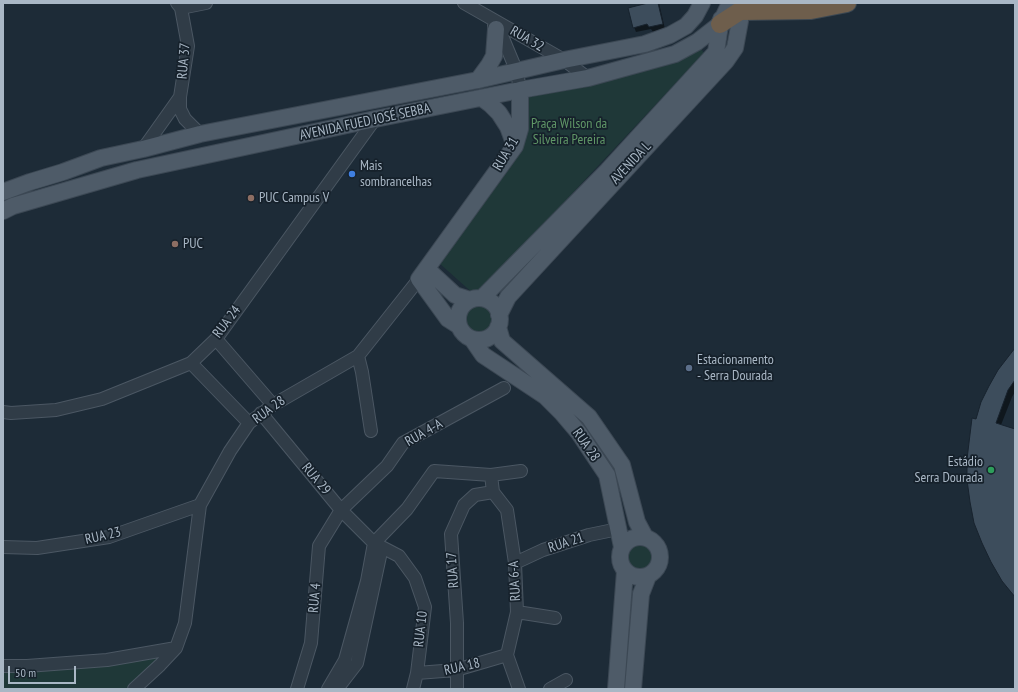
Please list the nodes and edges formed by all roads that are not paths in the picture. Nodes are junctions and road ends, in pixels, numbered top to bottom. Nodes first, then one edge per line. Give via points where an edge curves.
1 (206, 3) edge
2 (464, 3) edge
3 (702, 3) edge
4 (706, 3) edge
5 (722, 3) edge
6 (846, 3) edge
7 (179, 6) edge
8 (737, 6) edge
9 (484, 15) junction
10 (720, 24) junction
11 (496, 28) junction
12 (697, 42) junction
13 (716, 52) junction
14 (564, 60) junction
15 (517, 72) junction
16 (588, 78) junction
17 (478, 80) junction
18 (520, 90) junction
19 (180, 97) junction
20 (482, 98) junction
21 (375, 119) junction
22 (200, 134) junction
23 (515, 146) junction
24 (142, 149) junction
25 (613, 174) junction
26 (3, 192) edge
27 (3, 211) edge
28 (423, 274) junction
29 (476, 299) junction
30 (498, 321) junction
31 (459, 326) junction
32 (216, 339) junction
33 (472, 339) junction
34 (358, 356) junction
35 (191, 363) junction
36 (504, 388) dead end
37 (273, 405) junction
38 (3, 412) edge
39 (261, 413) junction
40 (249, 424) junction
41 (371, 430) dead end
42 (521, 470) dead end
43 (491, 475) junction
44 (493, 492) junction
45 (200, 505) junction
46 (341, 510) junction
47 (618, 529) junction
48 (645, 537) junction
49 (378, 545) junction
50 (3, 547) edge
51 (622, 547) junction
52 (515, 563) junction
53 (625, 571) junction
54 (648, 576) junction
55 (517, 612) junction
56 (555, 618) dead end
57 (176, 648) junction
58 (507, 655) junction
59 (3, 666) edge
60 (456, 670) junction
61 (417, 673) junction
62 (566, 680) dead end
63 (301, 688) edge
64 (134, 689) edge
65 (328, 689) edge
66 (337, 689) edge
67 (413, 689) edge
68 (457, 689) edge
69 (519, 689) edge
70 (550, 689) edge
71 (616, 689) edge
72 (633, 689) edge

1 - 7 street
2 - 9 street, RUA 32
3 - 14 main road, AVENIDA FUED JOSÉ SEBBA via 686,26 670,36 645,44
4 - 10 main road
5 - 10 main road
6 - 8 highway via 811,10
7 - 19 street, RUA 37 via 188,46
8 - 10 highway
8 - 25 main road, AVENIDA L via 739,31 735,48 726,61
9 - 11 street, RUA 31
9 - 14 street, RUA 32
10 - 12 main road, AVENIDA FUED JOSÉ SEBBA
10 - 13 main road
11 - 15 street, RUA 31
11 - 17 main road via 494,56
12 - 13 main road via 712,45
12 - 16 main road, AVENIDA FUED JOSÉ SEBBA via 675,54
13 - 25 main road, AVENIDA L
14 - 15 main road, AVENIDA FUED JOSÉ SEBBA
14 - 16 street, RUA 32
15 - 17 main road, AVENIDA FUED JOSÉ SEBBA
15 - 18 street, RUA 31
16 - 18 main road, AVENIDA FUED JOSÉ SEBBA
17 - 22 main road, AVENIDA FUED JOSÉ SEBBA
18 - 20 main road, AVENIDA FUED JOSÉ SEBBA
18 - 23 main road, RUA 31 via 520,129
19 - 22 street, RUA 37 via 180,109 185,119
19 - 24 street, RUA 37
20 - 21 main road, AVENIDA FUED JOSÉ SEBBA
20 - 23 main road via 508,127
21 - 27 main road, AVENIDA FUED JOSÉ SEBBA via 137,170
21 - 32 street, RUA 24
22 - 24 main road, AVENIDA FUED JOSÉ SEBBA
23 - 28 main road, RUA 31
24 - 26 main road, AVENIDA FUED JOSÉ SEBBA via 101,158
25 - 29 main road, AVENIDA L
25 - 30 main road, AVENIDA L via 508,297
28 - 29 main road via 454,295
28 - 31 main road via 448,319
28 - 34 street, RUA 28
29 - 30 main road via 493,304
29 - 31 main road via 461,308 458,314
30 - 33 main road via 495,332 484,339
30 - 48 main road, RUA 28 via 502,342 589,417 622,465 637,522
31 - 33 main road via 462,332
32 - 35 street, RUA 24
32 - 37 street
33 - 47 main road, RUA 28 via 483,355 545,396 579,433 607,475
34 - 37 street, RUA 28
34 - 41 street
35 - 38 street, RUA 24 via 102,400 56,410
35 - 40 street
36 - 46 street, RUA 4-A via 403,443 387,466
37 - 39 street, RUA 28
39 - 40 street, RUA 28
39 - 46 street, RUA 29
40 - 45 street, RUA 28 via 230,451
42 - 43 street
43 - 44 street
43 - 49 street via 434,471 408,509
44 - 52 street, RUA 6-A via 507,510
44 - 60 street, RUA 17 via 475,495 464,505 451,534 457,623
45 - 50 street, RUA 23 via 109,537 37,548
45 - 57 street, RUA 28 via 185,623
46 - 49 street, RUA 29
46 - 63 street, RUA 4 via 319,546 311,643
47 - 51 main road, RUA 28
47 - 52 street, RUA 21 via 574,539
48 - 51 main road via 632,538
48 - 54 main road via 656,544 660,555 658,568
49 - 61 street, RUA 10 via 399,556 415,578 425,607
49 - 65 street via 345,660
49 - 66 street via 357,663
51 - 53 main road via 619,559
52 - 55 street, RUA 6-A
53 - 54 main road via 635,578
53 - 71 main road
54 - 72 main road via 642,594
55 - 56 street
55 - 58 street, RUA 6-A
57 - 59 street via 107,660
57 - 64 street
58 - 60 street, RUA 18
58 - 69 street
60 - 61 street, RUA 18
60 - 68 street, RUA 17
61 - 67 street, RUA 10
62 - 70 street

